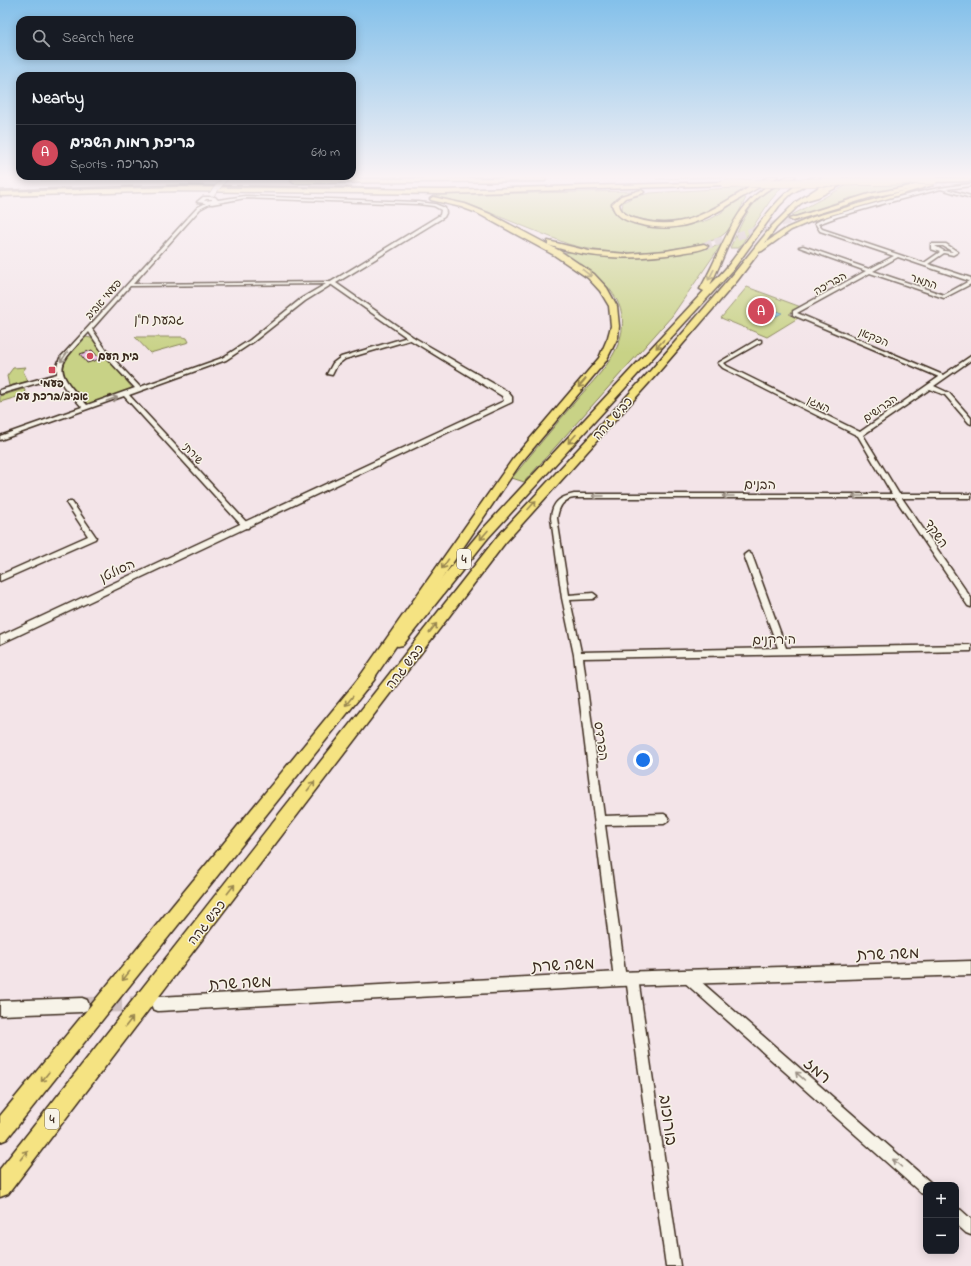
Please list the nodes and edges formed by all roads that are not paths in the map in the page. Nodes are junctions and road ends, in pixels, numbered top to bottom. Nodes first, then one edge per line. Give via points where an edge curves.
1 (174, 235) edge
2 (411, 235) edge
3 (523, 235) edge
4 (535, 235) edge
5 (732, 235) edge
6 (755, 235) edge
7 (768, 235) edge
8 (782, 235) edge
9 (836, 235) edge
10 (704, 246) tunnel mouth
11 (801, 247) dead end
12 (754, 252) junction
13 (943, 252) dead end
14 (897, 256) junction
15 (924, 265) junction
16 (870, 271) junction
17 (971, 281) edge
18 (332, 283) junction
19 (129, 285) junction
20 (797, 316) joint
21 (680, 323) junction
22 (90, 329) junction
23 (411, 338) junction
24 (759, 341) dead end
25 (971, 358) edge
26 (330, 374) dead end
27 (60, 375) junction
28 (943, 377) junction
29 (929, 386) junction
30 (139, 389) junction
31 (0, 392) edge
32 (126, 394) junction
33 (86, 408) junction
34 (971, 422) edge
35 (860, 435) junction
36 (0, 438) edge
37 (897, 496) junction
38 (971, 496) edge
39 (70, 504) dead end
40 (555, 508) joint
41 (246, 526) junction
42 (748, 555) dead end
43 (0, 578) edge
44 (594, 596) dead end
45 (566, 598) junction
46 (971, 604) edge
47 (0, 640) edge
48 (971, 648) edge
49 (782, 652) junction
50 (578, 655) junction
51 (361, 686) junction
52 (664, 819) dead end
53 (600, 821) junction
54 (971, 968) edge
55 (687, 977) junction
56 (626, 979) junction
57 (158, 1004) dead end
58 (82, 1005) tunnel mouth
59 (0, 1008) edge
60 (0, 1132) edge
61 (923, 1185) edge
62 (0, 1186) edge
63 (959, 1218) edge
64 (971, 1228) edge
65 (673, 1266) edge

1 - 19 street, פעמי אביב
2 - 18 street
3 -> 51 highway via 557,253 591,276 604,290 613,306 613,337 603,359 516,462
4 - 10 highway via 589,253 622,256 651,255
5 -> 21 highway via 706,286
6 - 21 highway, כביש גהה / 4 via 729,270
7 - 12 highway, כביש גהה / 4
8 - 12 highway via 767,247
9 - 14 street
11 - 16 street, התמר
62 -> 12 highway, כביש גהה / 4 via 501,540 651,375 734,279
13 - 15 street
14 - 15 street
14 - 16 street, הבריכה
15 - 17 street
16 - 17 street, התמר via 944,297
16 - 20 street, הבריכה via 795,312
18 - 19 street
18 - 23 street
18 - 30 street via 302,301 231,355
19 - 22 street, פעמי אביב
20 - 28 street, הפקאן
21 -> 51 highway, כביש גהה / 4 via 484,535
22 -> 27 street, פעמי אביב via 62,359 58,368
22 - 30 street via 110,358
23 - 26 street via 343,358 335,364
23 - 41 street, הסולטן via 505,394 508,402
24 - 35 street, המגן via 721,363
25 - 28 street, הברושים
27 - 31 street
27 - 33 street
28 - 29 street, הברושים
29 - 34 street via 947,394
29 - 35 street, הברושים
30 - 32 street
33 -> 32 street
32 - 41 street, שירתי
33 - 36 street
35 - 37 street, הברושים
37 - 38 street, הבנים
37 -> 40 street, הבנים via 574,496 565,497
37 - 46 street, השקד
39 - 43 street via 92,537
40 - 45 street, הפרדס via 554,518
41 - 47 street, הסולטן
42 - 49 street
44 - 45 street
45 - 50 street, הפרדס
48 - 49 street, הירקנים
49 - 50 street, הירקנים
50 - 53 street, הפרדס
51 -> 60 highway, כביש גהה / 4
52 - 53 street
53 - 56 street, הפרדס
54 - 55 street, משה שרת
55 - 56 street, משה שרת
61 -> 55 street, רמז
56 - 57 street, משה שרת
56 - 65 street, בורוכוב
58 - 59 street
63 - 64 street

